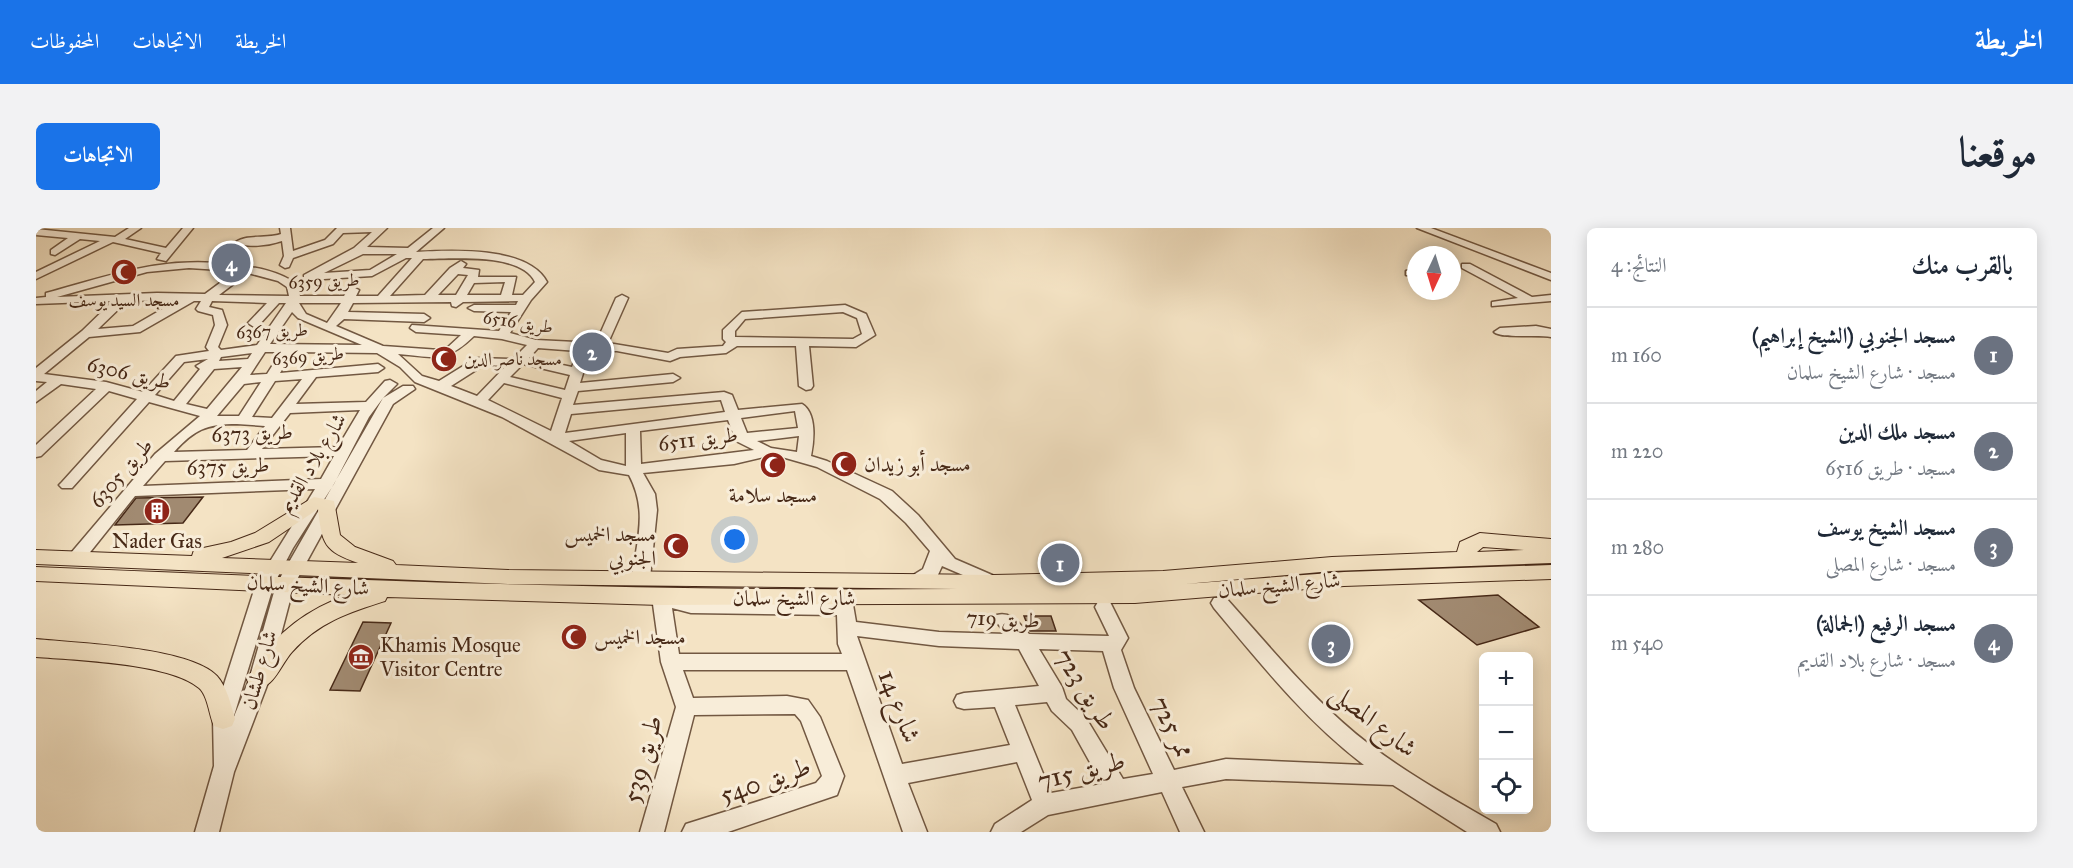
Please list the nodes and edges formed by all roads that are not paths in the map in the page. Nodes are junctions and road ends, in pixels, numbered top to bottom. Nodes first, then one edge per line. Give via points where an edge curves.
1 (135, 228) edge
2 (188, 228) edge
3 (439, 228) edge
4 (1422, 228) edge
5 (342, 229) edge
6 (382, 229) edge
7 (36, 232) edge
8 (284, 232) edge
9 (77, 233) edge
10 (114, 240) junction
11 (241, 242) dead end
12 (358, 250) junction
13 (170, 252) junction
14 (83, 253) junction
15 (65, 254) junction
16 (411, 254) junction
17 (289, 256) junction
18 (470, 256) junction
19 (1504, 258) junction
20 (1466, 266) junction
21 (156, 267) junction
22 (1461, 267) edge
23 (36, 269) edge
24 (454, 270) junction
25 (244, 271) junction
26 (354, 275) junction
27 (36, 276) edge
28 (276, 276) junction
29 (308, 277) junction
30 (1551, 277) edge
31 (470, 280) junction
32 (290, 284) junction
33 (124, 297) junction
34 (192, 297) junction
35 (351, 297) junction
36 (383, 297) junction
37 (506, 297) junction
38 (429, 298) junction
39 (526, 298) junction
40 (622, 298) dead end
41 (1551, 298) edge
42 (404, 299) junction
43 (36, 300) edge
44 (276, 300) junction
45 (294, 300) junction
46 (1530, 300) junction
47 (205, 303) junction
48 (459, 304) junction
49 (1496, 304) dead end
50 (518, 309) junction
51 (171, 311) junction
52 (408, 313) junction
53 (341, 315) junction
54 (254, 324) dead end
55 (330, 326) junction
56 (447, 330) junction
57 (471, 332) junction
58 (1500, 332) dead end
59 (1551, 333) edge
60 (86, 334) junction
61 (503, 335) junction
62 (734, 342) junction
63 (802, 343) junction
64 (535, 344) junction
65 (602, 346) junction
66 (585, 347) junction
67 (263, 348) junction
68 (289, 349) junction
69 (379, 349) junction
70 (441, 354) joint
71 (670, 357) junction
72 (214, 359) junction
73 (519, 362) junction
74 (250, 363) junction
75 (378, 368) dead end
76 (575, 372) junction
77 (313, 374) junction
78 (36, 375) edge
79 (271, 378) junction
80 (673, 378) junction
81 (59, 379) junction
82 (502, 379) junction
83 (240, 380) junction
84 (393, 381) junction
85 (414, 382) junction
86 (106, 386) junction
87 (441, 386) junction
88 (806, 386) dead end
89 (569, 391) junction
90 (147, 397) junction
91 (36, 398) edge
92 (675, 399) junction
93 (480, 401) junction
94 (177, 406) junction
95 (370, 406) junction
96 (286, 409) junction
97 (564, 410) junction
98 (732, 417) junction
99 (207, 419) junction
100 (242, 422) junction
101 (275, 422) junction
102 (675, 424) junction
103 (633, 429) junction
104 (806, 431) junction
105 (556, 438) junction
106 (743, 438) junction
107 (345, 451) junction
108 (768, 452) junction
109 (36, 453) edge
110 (251, 454) junction
111 (160, 457) junction
112 (803, 458) junction
113 (628, 470) junction
114 (326, 484) junction
115 (67, 485) dead end
116 (131, 491) junction
117 (321, 504) junction
118 (1551, 545) edge
119 (938, 551) junction
120 (36, 556) edge
121 (1551, 556) edge
122 (77, 557) junction
123 (1467, 559) junction
124 (167, 561) junction
125 (1551, 572) edge
126 (405, 573) junction
127 (1512, 573) junction
128 (36, 574) edge
129 (279, 576) junction
130 (641, 578) junction
131 (916, 581) junction
132 (993, 582) junction
133 (421, 591) junction
134 (661, 597) junction
135 (1044, 598) junction
136 (1220, 603) junction
137 (1104, 607) junction
138 (846, 611) junction
139 (1004, 620) dead end
140 (1025, 642) junction
141 (1110, 645) junction
142 (36, 648) edge
143 (672, 662) junction
144 (855, 662) junction
145 (259, 680) junction
146 (1054, 693) junction
147 (1001, 696) junction
148 (964, 701) dead end
149 (686, 706) junction
150 (223, 719) junction
151 (1022, 752) junction
152 (223, 772) junction
153 (897, 775) junction
154 (1400, 776) junction
155 (1168, 779) junction
156 (1117, 790) junction
157 (1045, 805) junction
158 (1008, 830) edge
159 (207, 832) edge
160 (652, 832) edge
161 (694, 832) edge
162 (915, 832) edge
163 (1192, 832) edge
164 (1488, 832) edge

1 - 10 street
2 - 13 street
3 - 16 street
4 - 19 street
5 - 6 street
5 - 17 street via 329,242
6 - 12 street
7 - 9 street
8 - 11 street via 272,241
8 - 17 street
9 - 10 street
9 - 15 street via 55,252
10 - 13 street
10 - 14 street
12 - 16 street
12 - 26 street
12 - 29 street
13 - 21 street
14 - 15 street
14 - 27 street
15 - 23 street
16 - 18 street
16 - 26 street via 372,273
16 - 36 street
17 - 28 street
18 - 24 street
18 - 39 street via 504,256 537,274 541,282
19 - 20 street
19 - 30 street
20 - 22 street
20 - 46 street
21 - 25 street via 189,264
21 - 43 street
24 - 31 street via 474,271
24 - 38 street
25 - 28 street
25 - 47 street
26 - 29 street
26 - 35 street
28 - 32 street
29 - 32 street
31 - 37 street via 513,280
31 - 48 street
32 - 45 street
33 - 34 street, طريق 6359
33 - 43 street, طريق 6359
33 - 60 street
34 - 47 street, طريق 6359
34 - 51 street
35 - 36 street, طريق 6359
35 - 45 street, طريق 6359
35 - 53 street
36 - 42 street, طريق 6359
37 - 39 street, طريق 6359
37 - 48 street, طريق 6359
38 - 42 street, طريق 6359
38 - 48 street, طريق 6359
39 - 50 street
40 - 65 street
41 - 46 street
42 - 52 street via 402,307
44 - 45 street, طريق 6359
44 - 47 street, طريق 6359
44 - 54 street
45 - 55 street via 293,307 302,316
45 - 67 street, طريق 6305
46 - 49 street
47 - 51 street
47 - 72 street via 218,312 221,325 212,347
48 - 50 street
48 - 52 street
48 - 56 street
50 - 61 street
51 - 60 street via 131,330
52 - 53 street
52 - 56 street, طريق 6516 via 424,318 416,328
53 - 55 street
55 - 69 street
56 - 57 street, طريق 6516
57 - 61 street, طريق 6516
57 - 70 street, طريق 6516 via 452,350
58 - 59 street
60 - 78 street
61 - 64 street, طريق 6516
62 - 63 street
62 - 63 street via 729,339 729,330 742,316 845,308 859,312 869,335 856,343
62 - 71 street via 726,349
63 - 88 street
64 - 66 street, طريق 6516
64 - 73 street
65 - 66 street, طريق 6516
65 - 71 street, طريق 6516
66 - 76 street
67 - 68 street, طريق 6367
67 - 72 street, طريق 6367
67 - 74 street, طريق 6305
68 - 69 street, طريق 6367
68 - 79 street
69 - 70 street, طريق 6367
69 - 84 street via 393,364
69 - 85 street via 408,367
71 - 80 street
72 - 74 street
72 - 90 street via 171,367
72 - 94 street
73 - 76 street, طريق 6516
73 - 82 street
73 - 87 street, طريق 6516 via 485,360
74 - 83 street, طريق 6305
75 - 77 street, طريق 6369
76 - 89 street
77 - 79 street, طريق 6369
77 - 96 street
78 - 81 street, طريق 6306
79 - 83 street, طريق 6369
79 - 100 street
80 - 89 street
80 - 92 street
81 - 86 street, طريق 6306
81 - 91 street
82 - 89 street
82 - 93 street
83 - 99 street, طريق 6305
84 - 85 street via 395,389
84 - 95 street, شارع بلاد القديم
85 - 87 street
85 - 117 street, شارع بلاد القديم via 388,401
86 - 90 street, طريق 6306
86 - 109 street
87 - 93 street
89 - 97 street
90 - 94 street, طريق 6306
90 - 115 street
92 - 97 street
92 - 98 street via 724,396
92 - 102 street
93 - 105 street
94 - 99 street, طريق 6306
95 - 96 street
95 - 107 street, شارع بلاد القديم
96 - 101 street
97 - 105 street
98 - 102 street
98 - 104 street via 800,407
98 - 106 street
99 - 100 street, طريق 6306
99 - 111 street, طريق 6305 via 191,428
100 - 101 street, طريق 6306
101 - 110 street
102 - 103 street
103 - 105 street
103 - 113 street
104 - 106 street
104 - 112 street
105 - 113 street via 601,466
106 - 108 street
107 - 110 street, طريق 6373
107 - 114 street, شارع بلاد القديم
108 - 112 street
108 - 113 street, طريق 6511
110 - 111 street, طريق 6373
111 - 116 street, طريق 6305
112 - 119 street via 886,495
113 - 130 street, طريق 6511 via 647,494 649,510
114 - 116 street, طريق 6375
114 - 117 street, شارع بلاد القديم
116 - 122 street, طريق 6305
117 - 124 main road via 259,540
117 - 126 main road via 331,537 348,552
117 - 129 street, شارع بلاد القديم
118 - 123 main road via 1480,540 1467,547
119 - 131 street via 931,573
119 - 132 street via 958,569
120 - 122 main road, شارع الشيخ سلمان
121 - 123 main road, شارع الشيخ سلمان
122 - 124 main road, شارع الشيخ سلمان
123 - 132 main road, شارع الشيخ سلمان via 1332,564 1163,578
124 - 129 main road, شارع الشيخ سلمان
125 - 127 main road, شارع الشيخ سلمان
126 - 129 main road, شارع الشيخ سلمان
126 - 130 main road, شارع الشيخ سلمان
127 - 135 main road, شارع الشيخ سلمان
127 - 136 main road via 1505,579 1483,584 1339,591
128 - 129 main road, شارع الشيخ سلمان
129 - 133 main road, شارع الشيخ سلمان
129 - 145 street, شارع طشان
129 - 150 street, شارع طشان
130 - 131 main road, شارع الشيخ سلمان
131 - 132 main road, شارع الشيخ سلمان
133 - 134 main road, شارع الشيخ سلمان
133 - 145 main road via 354,600 326,612 280,647
134 - 138 main road, شارع الشيخ سلمان
134 - 143 street, طريق 539
135 - 137 main road
135 - 138 main road, شارع الشيخ سلمان
136 - 137 main road
136 - 154 street, شارع المصلى via 1304,699 1348,740
137 - 141 street via 1119,640
138 - 140 street, طريق 719 via 939,639
138 - 144 street, شارع 14 via 848,644
139 - 140 street, طريق 723
140 - 141 street, طريق 719
140 - 146 street, طريق 723
141 - 155 street, ممر 725 via 1124,688
142 - 150 main road via 126,658 191,672 208,682
143 - 144 street
143 - 149 street, طريق 539
144 - 153 street, شارع 14
145 - 152 street, شارع طشان
146 - 147 street
146 - 156 street, طريق 723 via 1063,709 1079,724
147 - 148 street
147 - 151 street
149 - 160 street, طريق 539
149 - 161 street, طريق 540 via 801,706 810,717 833,776 829,788 821,792
150 - 152 street, شارع طشان
151 - 153 street
151 - 157 street
152 - 159 street, شارع طشان
153 - 162 street, شارع 14
154 - 155 street, طريق 715 via 1226,769
154 - 164 street, شارع المصلى
155 - 156 street, طريق 715
155 - 163 street, ممر 725
156 - 157 street, طريق 715
157 - 158 street, طريق 715

